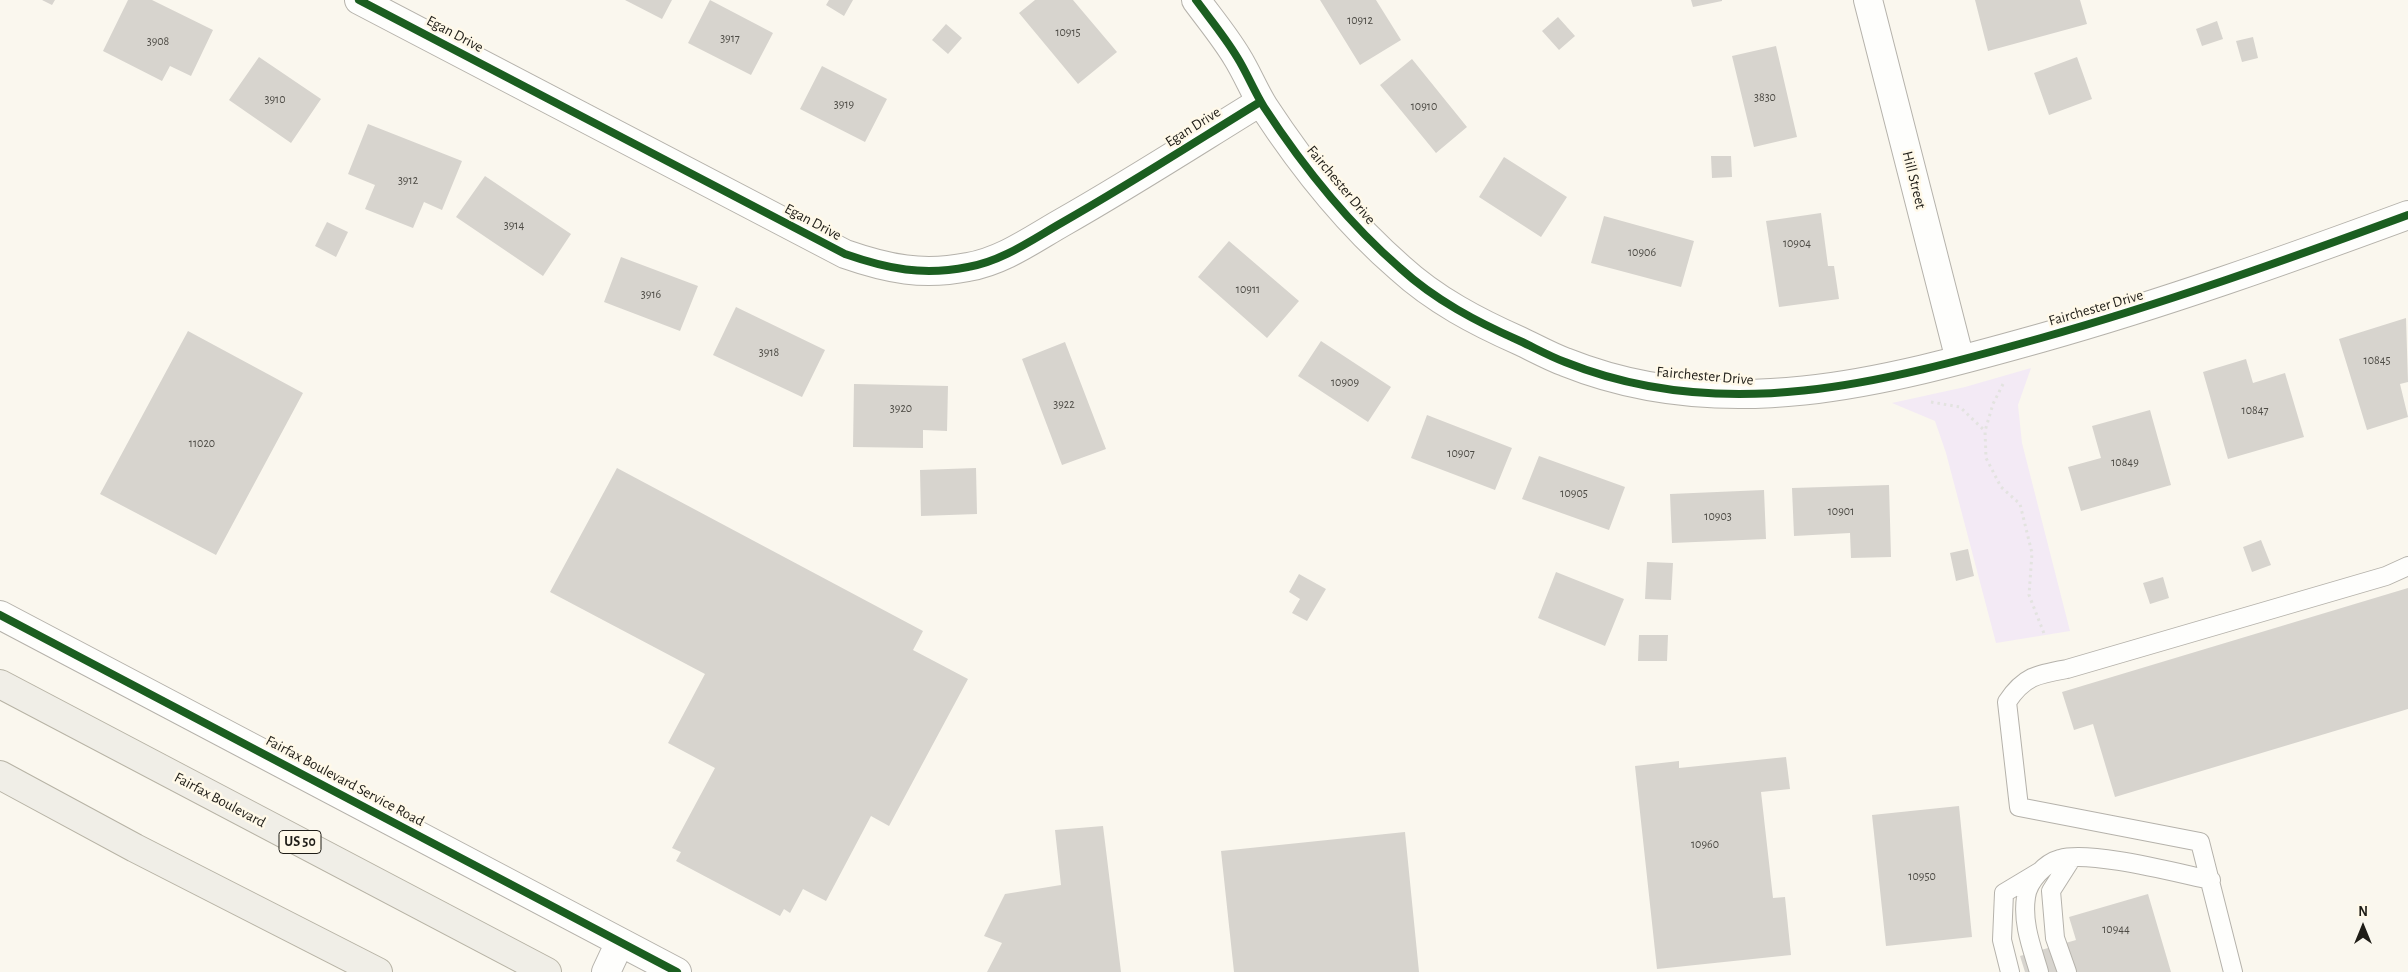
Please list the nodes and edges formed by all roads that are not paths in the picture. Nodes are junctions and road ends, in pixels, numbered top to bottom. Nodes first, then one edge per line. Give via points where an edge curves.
1 (359, 0) edge
2 (1196, 0) edge
3 (1868, 0) edge
4 (1260, 102) junction
5 (2408, 215) edge
6 (1960, 360) junction
7 (2408, 566) edge
8 (0, 614) edge
9 (0, 684) edge
10 (0, 775) edge
11 (2072, 858) junction
12 (2039, 871) junction
13 (2211, 880) junction
14 (620, 942) junction
15 (378, 972) edge
16 (547, 972) edge
17 (606, 972) edge
18 (677, 972) edge
19 (2010, 972) edge
20 (2039, 972) edge
21 (2067, 972) edge
22 (2233, 972) edge

1 - 4 street, Egan Drive via 846,254 882,267 912,271 968,267 998,258 1108,196
2 - 4 street, Fairchester Drive via 1237,58
3 - 6 street, Hill Street
4 - 6 street, Fairchester Drive via 1348,218 1401,270 1479,322 1566,362 1614,378 1657,387 1755,395 1816,391 1879,381
5 - 6 street, Fairchester Drive via 2252,273 2132,312
7 - 13 lane via 2386,576 2034,676 2017,687 2007,702 2019,808 2200,842
8 - 14 street, Fairfax Boulevard Service Road
9 - 16 main road, Fairfax Boulevard / US 50
10 - 15 main road
11 - 12 lane via 2060,859
11 - 13 lane via 2116,861
11 - 21 lane via 2051,891 2055,938
12 - 19 lane via 2004,893 2002,940
12 - 20 lane via 2026,896 2025,924
13 - 22 lane
14 - 17 street
14 - 18 street, Fairfax Boulevard Service Road

